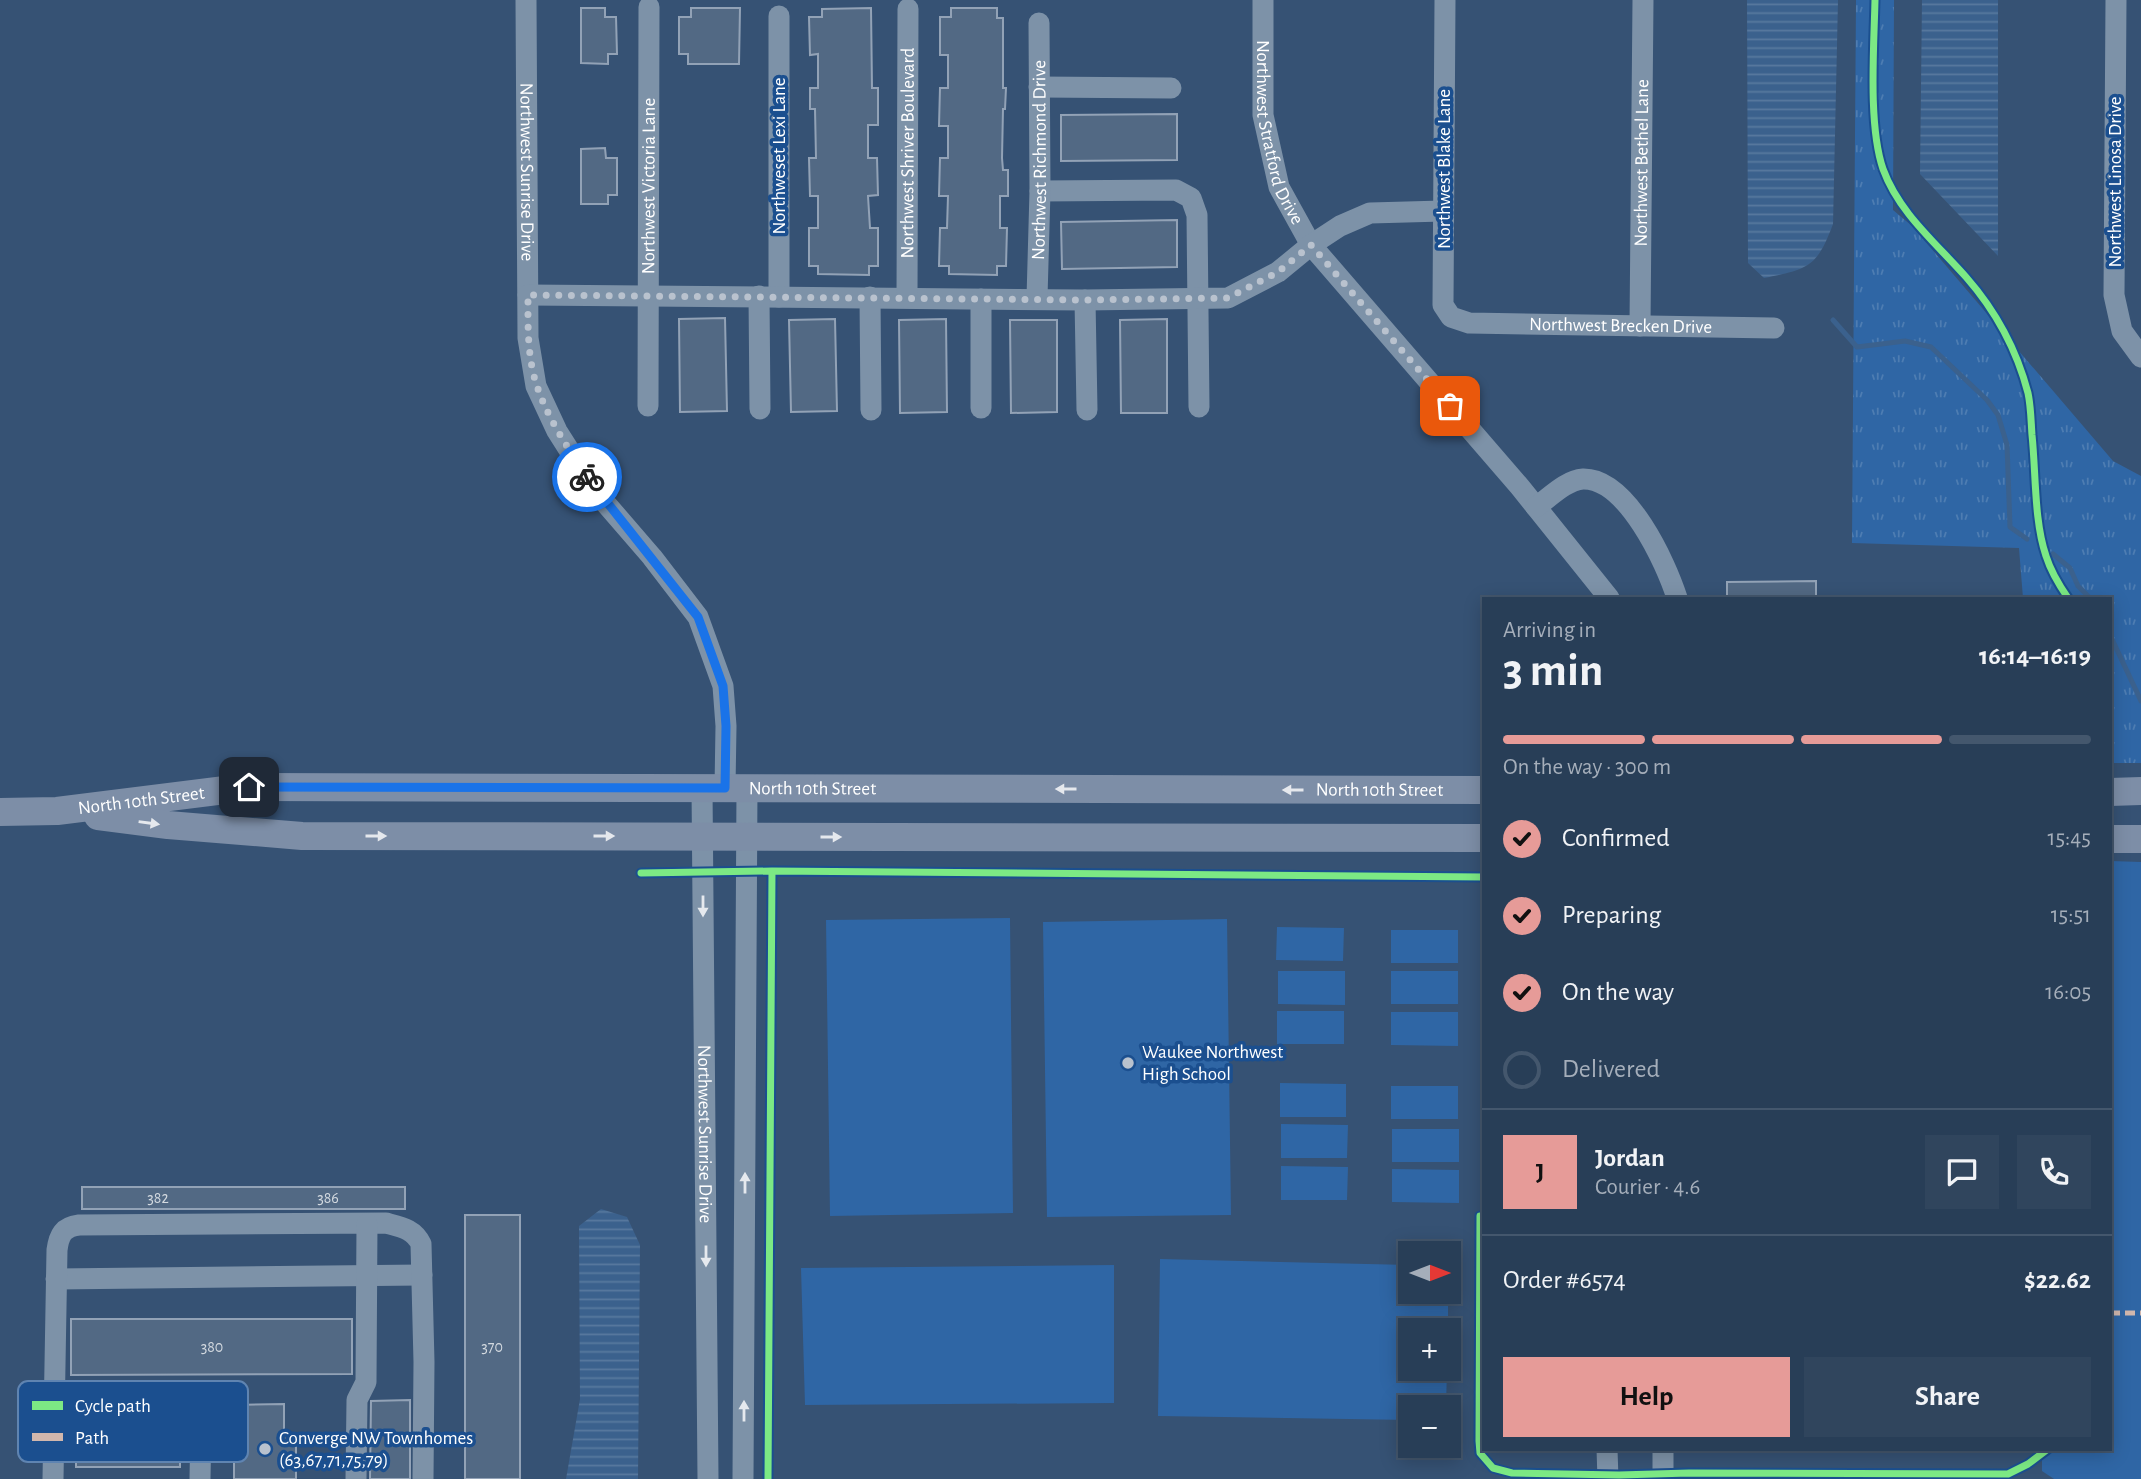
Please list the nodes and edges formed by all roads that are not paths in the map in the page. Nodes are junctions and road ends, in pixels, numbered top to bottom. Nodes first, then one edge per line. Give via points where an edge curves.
1 (526, 0) edge
2 (1263, 0) edge
3 (1445, 0) edge
4 (1643, 0) edge
5 (2116, 0) edge
6 (649, 7) dead end
7 (908, 9) dead end
8 (779, 16) dead end
9 (1039, 23) dead end
10 (1039, 87) junction
11 (1171, 88) dead end
12 (1040, 191) junction
13 (1443, 211) junction
14 (1311, 245) junction
15 (528, 295) junction
16 (648, 295) junction
17 (769, 296) junction
18 (870, 297) junction
19 (907, 297) junction
20 (1037, 298) junction
21 (981, 299) junction
22 (1197, 299) junction
23 (1085, 300) junction
24 (1469, 323) joint
25 (1640, 326) junction
26 (1773, 328) dead end
27 (2141, 357) edge
28 (648, 406) dead end
29 (1199, 407) dead end
30 (981, 408) dead end
31 (760, 409) dead end
32 (871, 411) dead end
33 (1087, 411) dead end
34 (1536, 507) junction
35 (1594, 588) edge
36 (1677, 597) edge
37 (725, 788) junction
38 (1482, 790) edge
39 (2141, 791) edge
40 (2112, 792) edge
41 (57, 811) junction
42 (0, 812) edge
43 (703, 837) junction
44 (747, 837) junction
45 (1482, 838) edge
46 (2112, 839) edge
47 (2141, 839) edge
48 (367, 1224) junction
49 (422, 1275) junction
50 (367, 1277) junction
51 (56, 1279) junction
52 (54, 1381) edge
53 (1606, 1451) edge
54 (1663, 1451) edge
55 (356, 1479) edge
56 (423, 1479) edge
57 (708, 1479) edge
58 (743, 1479) edge
59 (1608, 1479) edge
60 (1663, 1479) edge

1 - 15 street, Northwest Sunrise Drive
2 - 14 street, Northwest Stratford Drive via 1263,115 1279,187
3 - 13 street, Northwest Blake Lane
4 - 25 street, Northwest Bethel Lane
5 - 27 street, Northwest Linosa Drive via 2114,295 2122,331
6 - 16 street, Northwest Victoria Lane
7 - 19 street, Northwest Shriver Boulevard
8 - 17 street, Northweset Lexi Lane
9 - 10 street, Northwest Richmond Drive
10 - 11 street
10 - 12 street, Northwest Richmond Drive
12 - 20 street, Northwest Richmond Drive
12 - 22 street via 1176,190 1191,198 1198,215
13 - 14 street via 1370,213
13 - 24 street, Northwest Blake Lane via 1443,305 1451,317
14 - 22 street via 1278,272 1228,298
14 - 34 street, Northwest Stratford Drive
15 - 16 street
15 - 37 street, Northwest Sunrise Drive via 528,338 536,386 557,431 596,491 698,617 723,686
16 - 17 street
16 - 28 street, Northwest Victoria Lane
17 - 18 street
17 - 31 street, Northweset Lexi Lane
18 - 19 street
18 - 32 street
19 - 21 street
20 - 21 street
20 - 23 street
21 - 30 street
22 - 23 street
22 - 29 street
23 - 33 street
24 - 25 street, Northwest Brecken Drive
25 - 26 street, Northwest Brecken Drive
34 - 35 street, Northwest Stratford Drive
34 - 36 street via 1583,479 1617,493 1643,526
38 -> 37 main road, North 10th Street
37 - 41 main road, North 10th Street via 249,787
37 - 43 street, Northwest Sunrise Drive
37 - 44 street, Northwest Sunrise Drive
39 - 40 main road
41 - 42 main road, North 10th Street
41 -> 43 main road, North 10th Street via 302,836
43 - 44 main road, North 10th Street
43 -> 57 street, Northwest Sunrise Drive
44 -> 45 main road, North 10th Street
58 -> 44 street, Northwest Sunrise Drive
46 - 47 main road
48 - 49 street via 386,1223 416,1234
48 - 50 street
48 - 51 street via 70,1227 58,1241
49 - 50 street
49 - 56 street
50 - 51 street
50 - 55 street via 366,1382 357,1400
51 - 52 street
53 - 59 street
54 - 60 street

